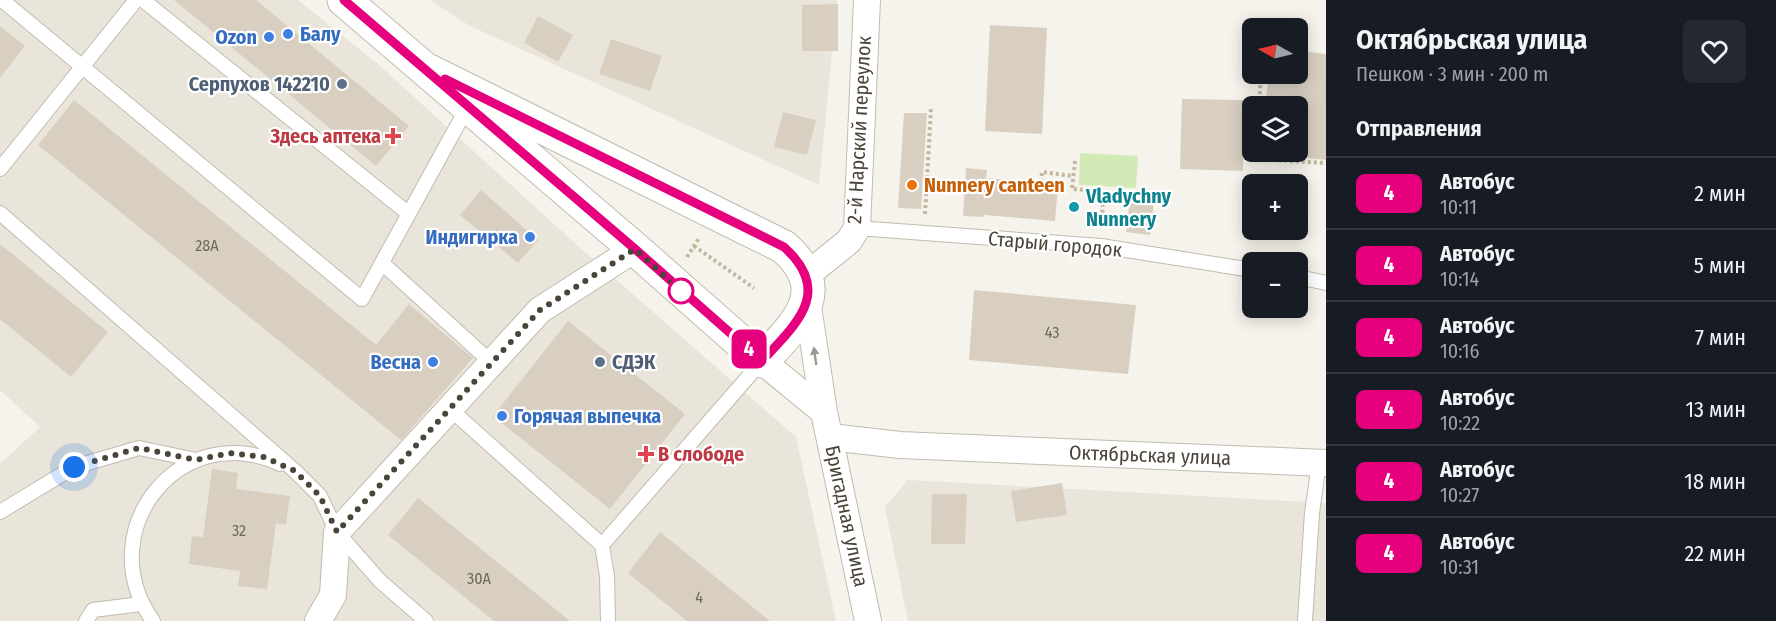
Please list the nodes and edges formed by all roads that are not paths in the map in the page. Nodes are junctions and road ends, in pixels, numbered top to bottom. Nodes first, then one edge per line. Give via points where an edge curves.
1 (2, 0) edge
2 (136, 0) edge
3 (143, 0) edge
4 (344, 0) edge
5 (867, 0) edge
6 (82, 66) junction
7 (425, 69) junction
8 (468, 106) junction
9 (0, 169) edge
10 (0, 213) edge
11 (409, 214) junction
12 (857, 228) junction
13 (635, 249) junction
14 (382, 263) junction
15 (1242, 268) edge
16 (1308, 279) edge
17 (1326, 283) edge
18 (807, 287) junction
19 (762, 361) junction
20 (492, 363) junction
21 (450, 409) junction
22 (824, 412) junction
23 (830, 437) junction
24 (196, 460) junction
25 (1322, 463) edge
26 (295, 471) junction
27 (0, 512) edge
28 (337, 532) junction
29 (602, 545) junction
30 (141, 604) junction
31 (86, 621) edge
32 (153, 621) edge
33 (318, 621) edge
34 (426, 621) edge
35 (608, 621) edge
36 (868, 621) edge
37 (1305, 621) edge

1 - 6 lane
2 - 6 lane
3 - 11 lane
4 - 7 street
5 - 12 street, 2-й Нарский переулок
6 - 9 lane
6 - 14 lane via 362,299
7 - 8 street
7 - 18 street via 784,247 799,260
8 - 11 lane
8 - 13 street
10 - 26 lane
11 - 14 lane
12 - 15 lane, Старый городок via 1101,246
12 - 18 street, 2-й Нарский переулок
13 - 19 street
13 - 20 street via 540,310
14 - 20 lane
16 - 17 lane
18 - 19 street via 805,308 796,323
22 -> 18 street, Бригадная улица
19 - 22 street
19 - 29 lane
20 - 21 street
21 - 28 street
21 - 29 lane
22 - 23 street, Бригадная улица
23 - 25 street, Октябрьская улица via 900,445
23 - 36 street, Бригадная улица
24 - 26 lane via 230,453 264,457
24 - 27 lane via 139,448 74,467
24 - 30 lane via 167,478 145,504 136,525 131,571
25 - 37 lane via 1312,513
26 - 28 lane via 320,496
28 - 33 street via 333,595
28 - 34 lane via 380,581
29 - 35 lane
30 - 31 lane via 93,610
30 - 32 lane

